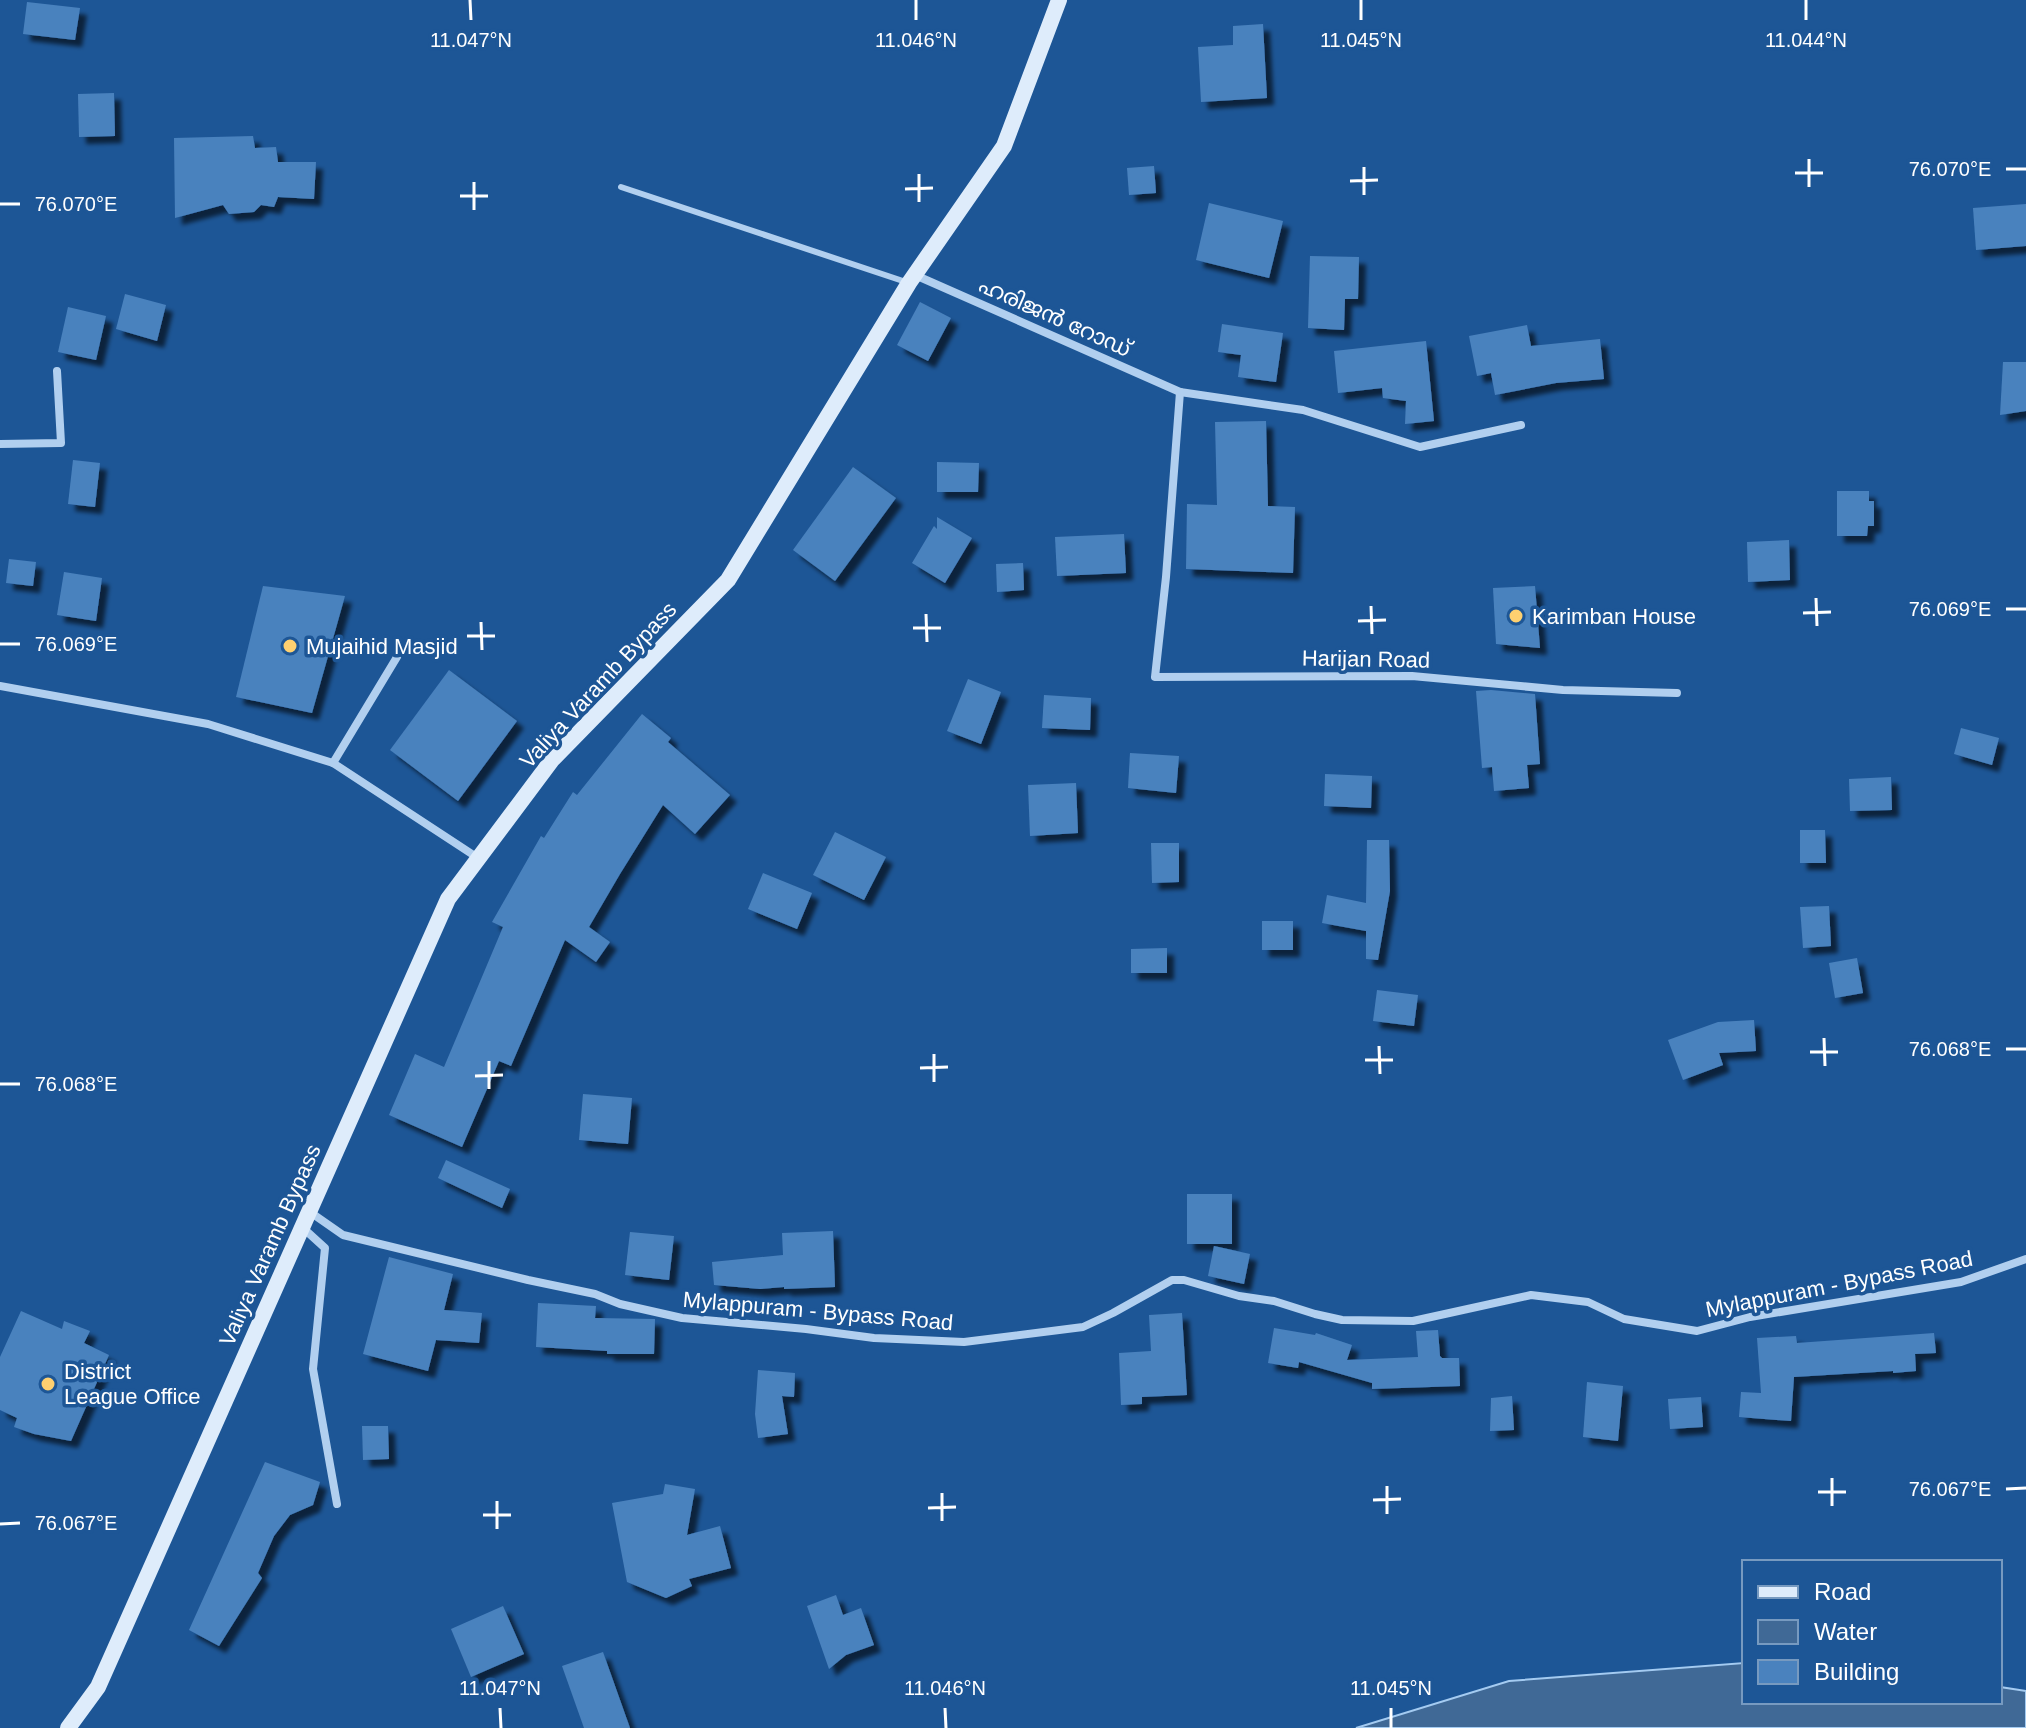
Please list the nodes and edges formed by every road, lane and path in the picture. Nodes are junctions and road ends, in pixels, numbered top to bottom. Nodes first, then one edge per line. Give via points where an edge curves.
1 (1059, 0) edge
2 (621, 187) dead end
3 (912, 279) junction
4 (57, 371) dead end
5 (1180, 392) junction
6 (1521, 425) dead end
7 (0, 444) edge
8 (397, 657) dead end
9 (0, 686) edge
10 (1677, 693) dead end
11 (333, 763) junction
12 (479, 858) junction
13 (306, 1220) junction
14 (2026, 1259) edge
15 (337, 1504) dead end
16 (68, 1728) edge

1 - 3 street, Valiya Varamb Bypass via 1004,146
2 - 3 lane
3 - 5 street, ഹരിജൻ റോഡ്
3 - 12 street, Valiya Varamb Bypass via 728,580 552,760
4 - 7 street via 61,443
5 - 6 street, ഹരിജൻ റോഡ് via 1303,410 1420,447
5 - 10 street, Harijan Road via 1155,677 1412,676 1563,690
8 - 11 street
9 - 11 street via 208,724
11 - 12 street
12 - 13 street, Valiya Varamb Bypass via 448,899
13 - 14 street, Mylappuram - Bypass Road via 343,1235 682,1318 964,1342 1083,1327 1172,1280 1342,1320 1413,1321 1531,1295 1588,1302 1624,1319 1697,1331 1750,1317 1961,1282
13 - 15 street via 325,1248 313,1369
13 - 16 street, Valiya Varamb Bypass via 98,1687

